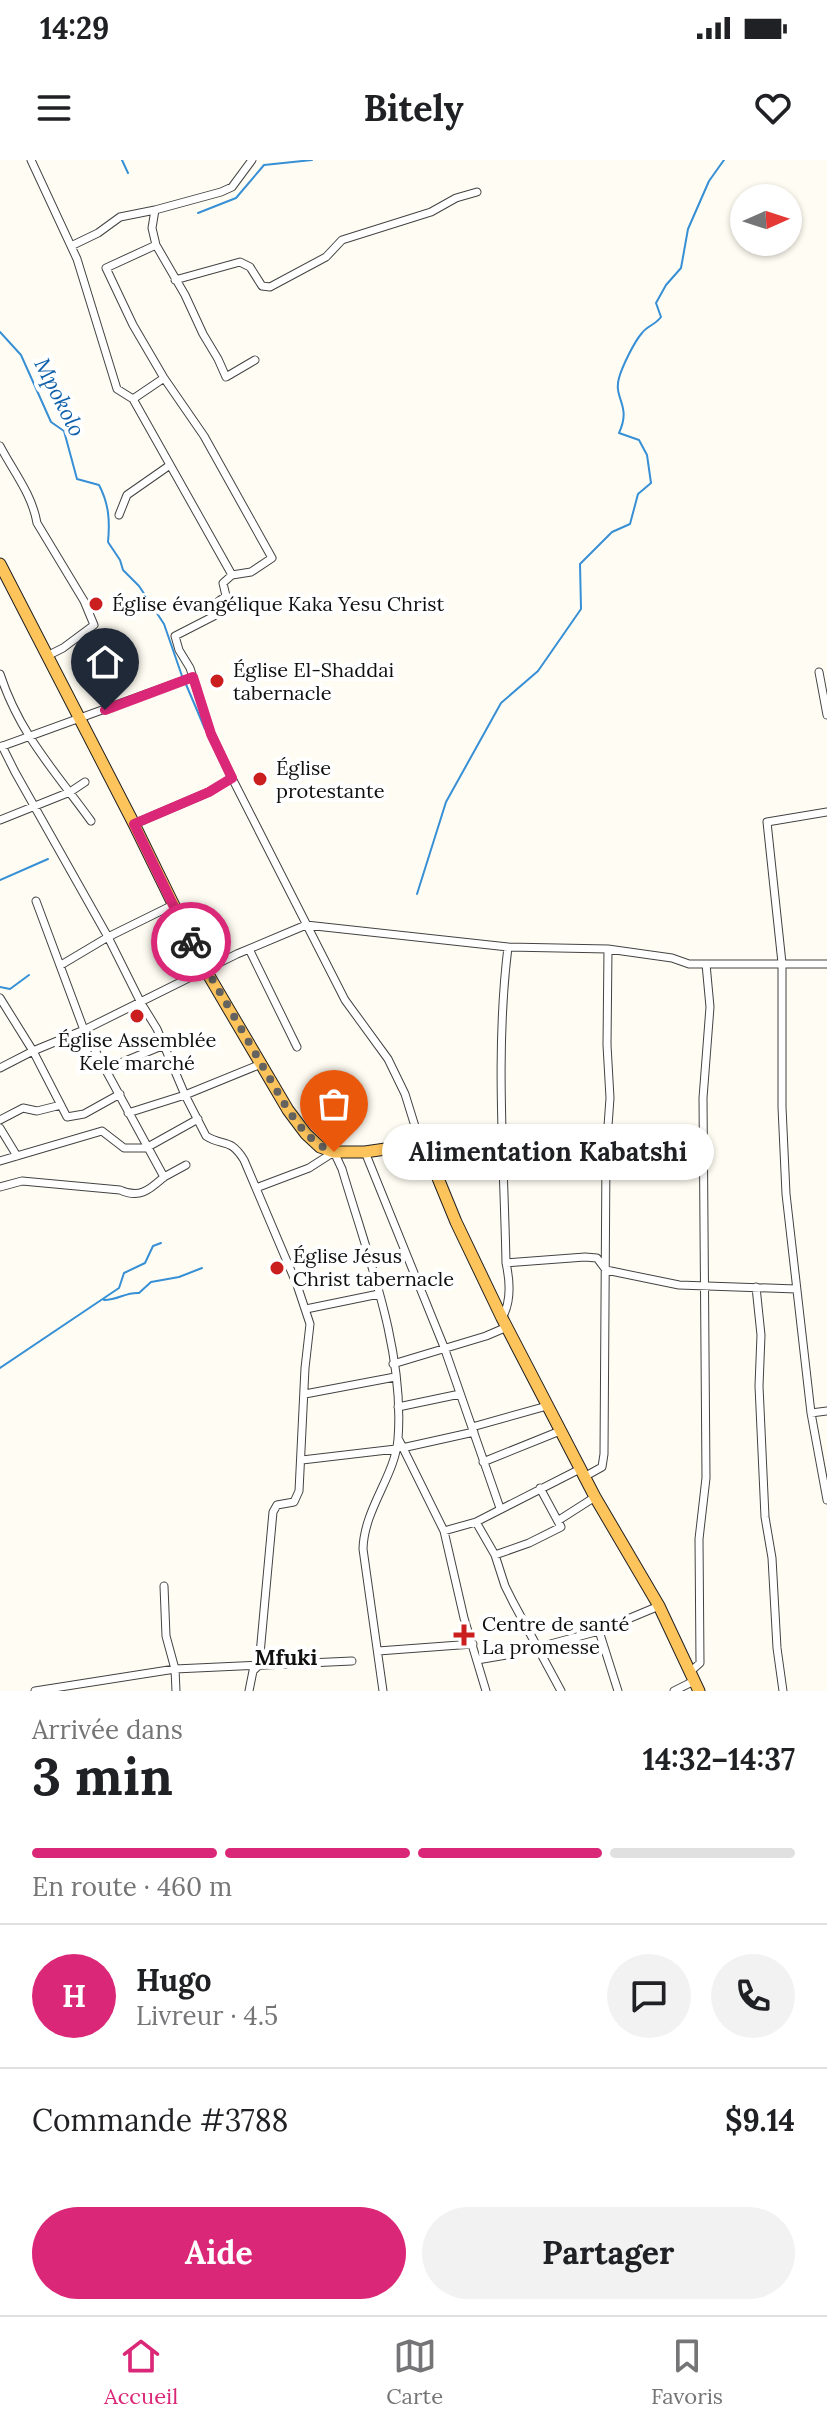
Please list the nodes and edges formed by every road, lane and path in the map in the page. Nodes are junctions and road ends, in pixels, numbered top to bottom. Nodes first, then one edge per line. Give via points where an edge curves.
1 (31, 160) edge
2 (252, 160) edge
3 (477, 192) dead end
4 (155, 210) junction
5 (156, 245) junction
6 (71, 246) junction
7 (175, 280) junction
8 (255, 360) dead end
9 (164, 378) junction
10 (133, 399) junction
11 (0, 446) edge
12 (170, 465) junction
13 (119, 515) dead end
14 (0, 564) edge
15 (232, 575) junction
16 (47, 656) junction
17 (819, 672) dead end
18 (0, 674) edge
19 (187, 680) junction
20 (827, 715) edge
21 (79, 720) junction
22 (27, 736) junction
23 (1, 747) edge
24 (232, 778) junction
25 (85, 782) dead end
26 (70, 792) junction
27 (34, 806) junction
28 (827, 812) edge
29 (0, 820) edge
30 (91, 821) dead end
31 (134, 824) junction
32 (36, 901) dead end
33 (173, 905) junction
34 (306, 925) junction
35 (108, 937) junction
36 (508, 947) junction
37 (249, 949) junction
38 (608, 949) junction
39 (782, 963) junction
40 (706, 964) junction
41 (827, 964) edge
42 (61, 965) junction
43 (205, 969) junction
44 (0, 998) edge
45 (141, 1003) junction
46 (84, 1030) junction
47 (164, 1045) junction
48 (297, 1047) dead end
49 (33, 1051) junction
50 (261, 1064) junction
51 (0, 1068) edge
52 (106, 1069) junction
53 (120, 1094) junction
54 (185, 1095) junction
55 (61, 1105) junction
56 (128, 1113) junction
57 (198, 1119) junction
58 (0, 1120) edge
59 (0, 1128) edge
60 (504, 1147) junction
61 (146, 1148) junction
62 (705, 1148) junction
63 (606, 1151) junction
64 (334, 1152) junction
65 (365, 1152) junction
66 (423, 1152) junction
67 (17, 1156) junction
68 (0, 1161) edge
69 (186, 1165) dead end
70 (164, 1177) junction
71 (0, 1187) edge
72 (256, 1188) junction
73 (506, 1263) junction
74 (606, 1270) junction
75 (705, 1286) junction
76 (756, 1287) junction
77 (796, 1289) junction
78 (379, 1294) junction
79 (306, 1309) junction
80 (505, 1323) junction
81 (444, 1347) junction
82 (393, 1364) junction
83 (395, 1377) junction
84 (305, 1394) junction
85 (460, 1394) junction
86 (547, 1406) junction
87 (398, 1407) junction
88 (827, 1411) edge
89 (811, 1413) junction
90 (473, 1429) junction
91 (560, 1431) junction
92 (399, 1448) junction
93 (302, 1460) junction
94 (483, 1462) junction
95 (582, 1473) junction
96 (540, 1488) junction
97 (826, 1489) edge
98 (595, 1497) junction
99 (827, 1500) edge
100 (500, 1508) junction
101 (559, 1520) junction
102 (476, 1522) junction
103 (444, 1531) junction
104 (495, 1555) junction
105 (164, 1586) dead end
106 (659, 1606) junction
107 (599, 1631) junction
108 (473, 1644) junction
109 (538, 1648) junction
110 (378, 1651) junction
111 (477, 1660) junction
112 (352, 1661) dead end
113 (259, 1665) junction
114 (175, 1669) junction
115 (694, 1682) edge
116 (35, 1691) edge
117 (176, 1691) edge
118 (249, 1691) edge
119 (383, 1691) edge
120 (486, 1691) edge
121 (561, 1691) edge
122 (618, 1691) edge
123 (674, 1691) edge
124 (783, 1691) edge

1 - 6 street
2 - 4 street via 232,187
3 - 7 street via 342,240 326,257 270,287 262,286 240,262
4 - 5 street
4 - 6 street via 120,217
5 - 7 street
5 - 9 street via 106,268
6 - 10 street via 117,389
7 - 8 street via 226,377
9 - 10 street
9 - 15 street via 271,553 272,558 251,572
10 - 12 street
11 - 16 street via 94,625
12 - 13 street via 127,495
12 - 15 street
14 - 16 highway
15 - 19 street via 223,583 226,596 214,616 175,636
16 - 21 highway
17 - 20 street
18 - 22 street
19 - 21 street
19 - 24 street
21 - 22 street
21 - 31 highway
22 - 23 street
22 - 26 street
23 - 27 street
24 - 31 street
24 - 34 street
25 - 26 street
26 - 27 street
26 - 30 street
27 - 29 street
27 - 35 street
28 - 39 street via 767,822
31 - 33 highway
32 - 42 street
33 - 35 street
33 - 43 highway
34 - 36 street
34 - 37 street
34 - 66 street via 345,1000 388,1059
35 - 42 street
35 - 45 street
36 - 38 street
36 - 60 street via 500,1055
37 - 43 street
37 - 48 street
38 - 40 street
38 - 63 street
39 - 40 street
39 - 41 street
39 - 77 street via 782,1107
40 - 62 street via 710,1007
42 - 46 street
43 - 45 street
43 - 50 highway
44 - 49 street
45 - 46 street
45 - 47 street
46 - 49 street
46 - 52 street
47 - 52 street
47 - 54 street
49 - 51 street
49 - 55 street
50 - 54 street
50 - 64 highway via 306,1134
52 - 53 street
53 - 55 street via 84,1114 67,1117
53 - 56 street
54 - 56 street
54 - 57 street
55 - 58 street via 37,1111 23,1108
56 - 61 street
57 - 61 street
57 - 72 street via 206,1136 231,1144 240,1154
59 - 67 street
60 - 63 street
60 - 66 street via 450,1145
60 - 73 street
61 - 67 street via 124,1148 102,1131
61 - 70 street
62 - 63 street via 657,1154
62 - 75 street
63 - 74 street
64 - 65 highway
64 - 72 street via 309,1168
64 - 78 street
65 - 66 highway via 406,1146
65 - 81 street
66 - 80 highway
67 - 68 street
69 - 70 street
70 - 71 street via 145,1193 131,1195 22,1181
72 - 79 street
73 - 74 street via 585,1257 597,1258
73 - 80 street via 510,1291
74 - 75 street
74 - 95 street via 604,1454 602,1467
75 - 76 street
75 - 115 street via 706,1464 699,1539 700,1663
76 - 77 street
76 - 124 street via 765,1517
77 - 89 street
78 - 79 street
78 - 82 street
79 - 84 street via 310,1337
80 - 81 street via 486,1336
80 - 86 highway
81 - 82 street
81 - 85 street
82 - 83 street
83 - 84 street
83 - 87 street
84 - 93 street
85 - 87 street
85 - 90 street
86 - 90 street
86 - 91 highway
87 - 92 street
88 - 89 street
89 - 97 street
90 - 92 street
90 - 94 street
91 - 94 street
91 - 95 highway
92 - 93 street
92 - 103 street
92 - 110 street via 375,1500 364,1541
93 - 113 street via 297,1500 277,1505 273,1512
94 - 100 street
95 - 96 street
95 - 98 highway
96 - 100 street
96 - 101 street
97 - 99 street
98 - 101 street
98 - 106 highway
100 - 102 street
101 - 104 street via 561,1527
102 - 103 street
102 - 104 street
103 - 108 street
104 - 109 street
105 - 114 street via 166,1636
106 - 107 street
106 - 115 highway
107 - 109 street
107 - 122 street
108 - 110 street
108 - 111 street
109 - 111 street
109 - 121 street
110 - 119 street
111 - 120 street
112 - 113 street
113 - 114 street
113 - 118 street
114 - 116 street
114 - 117 street
115 - 123 street

